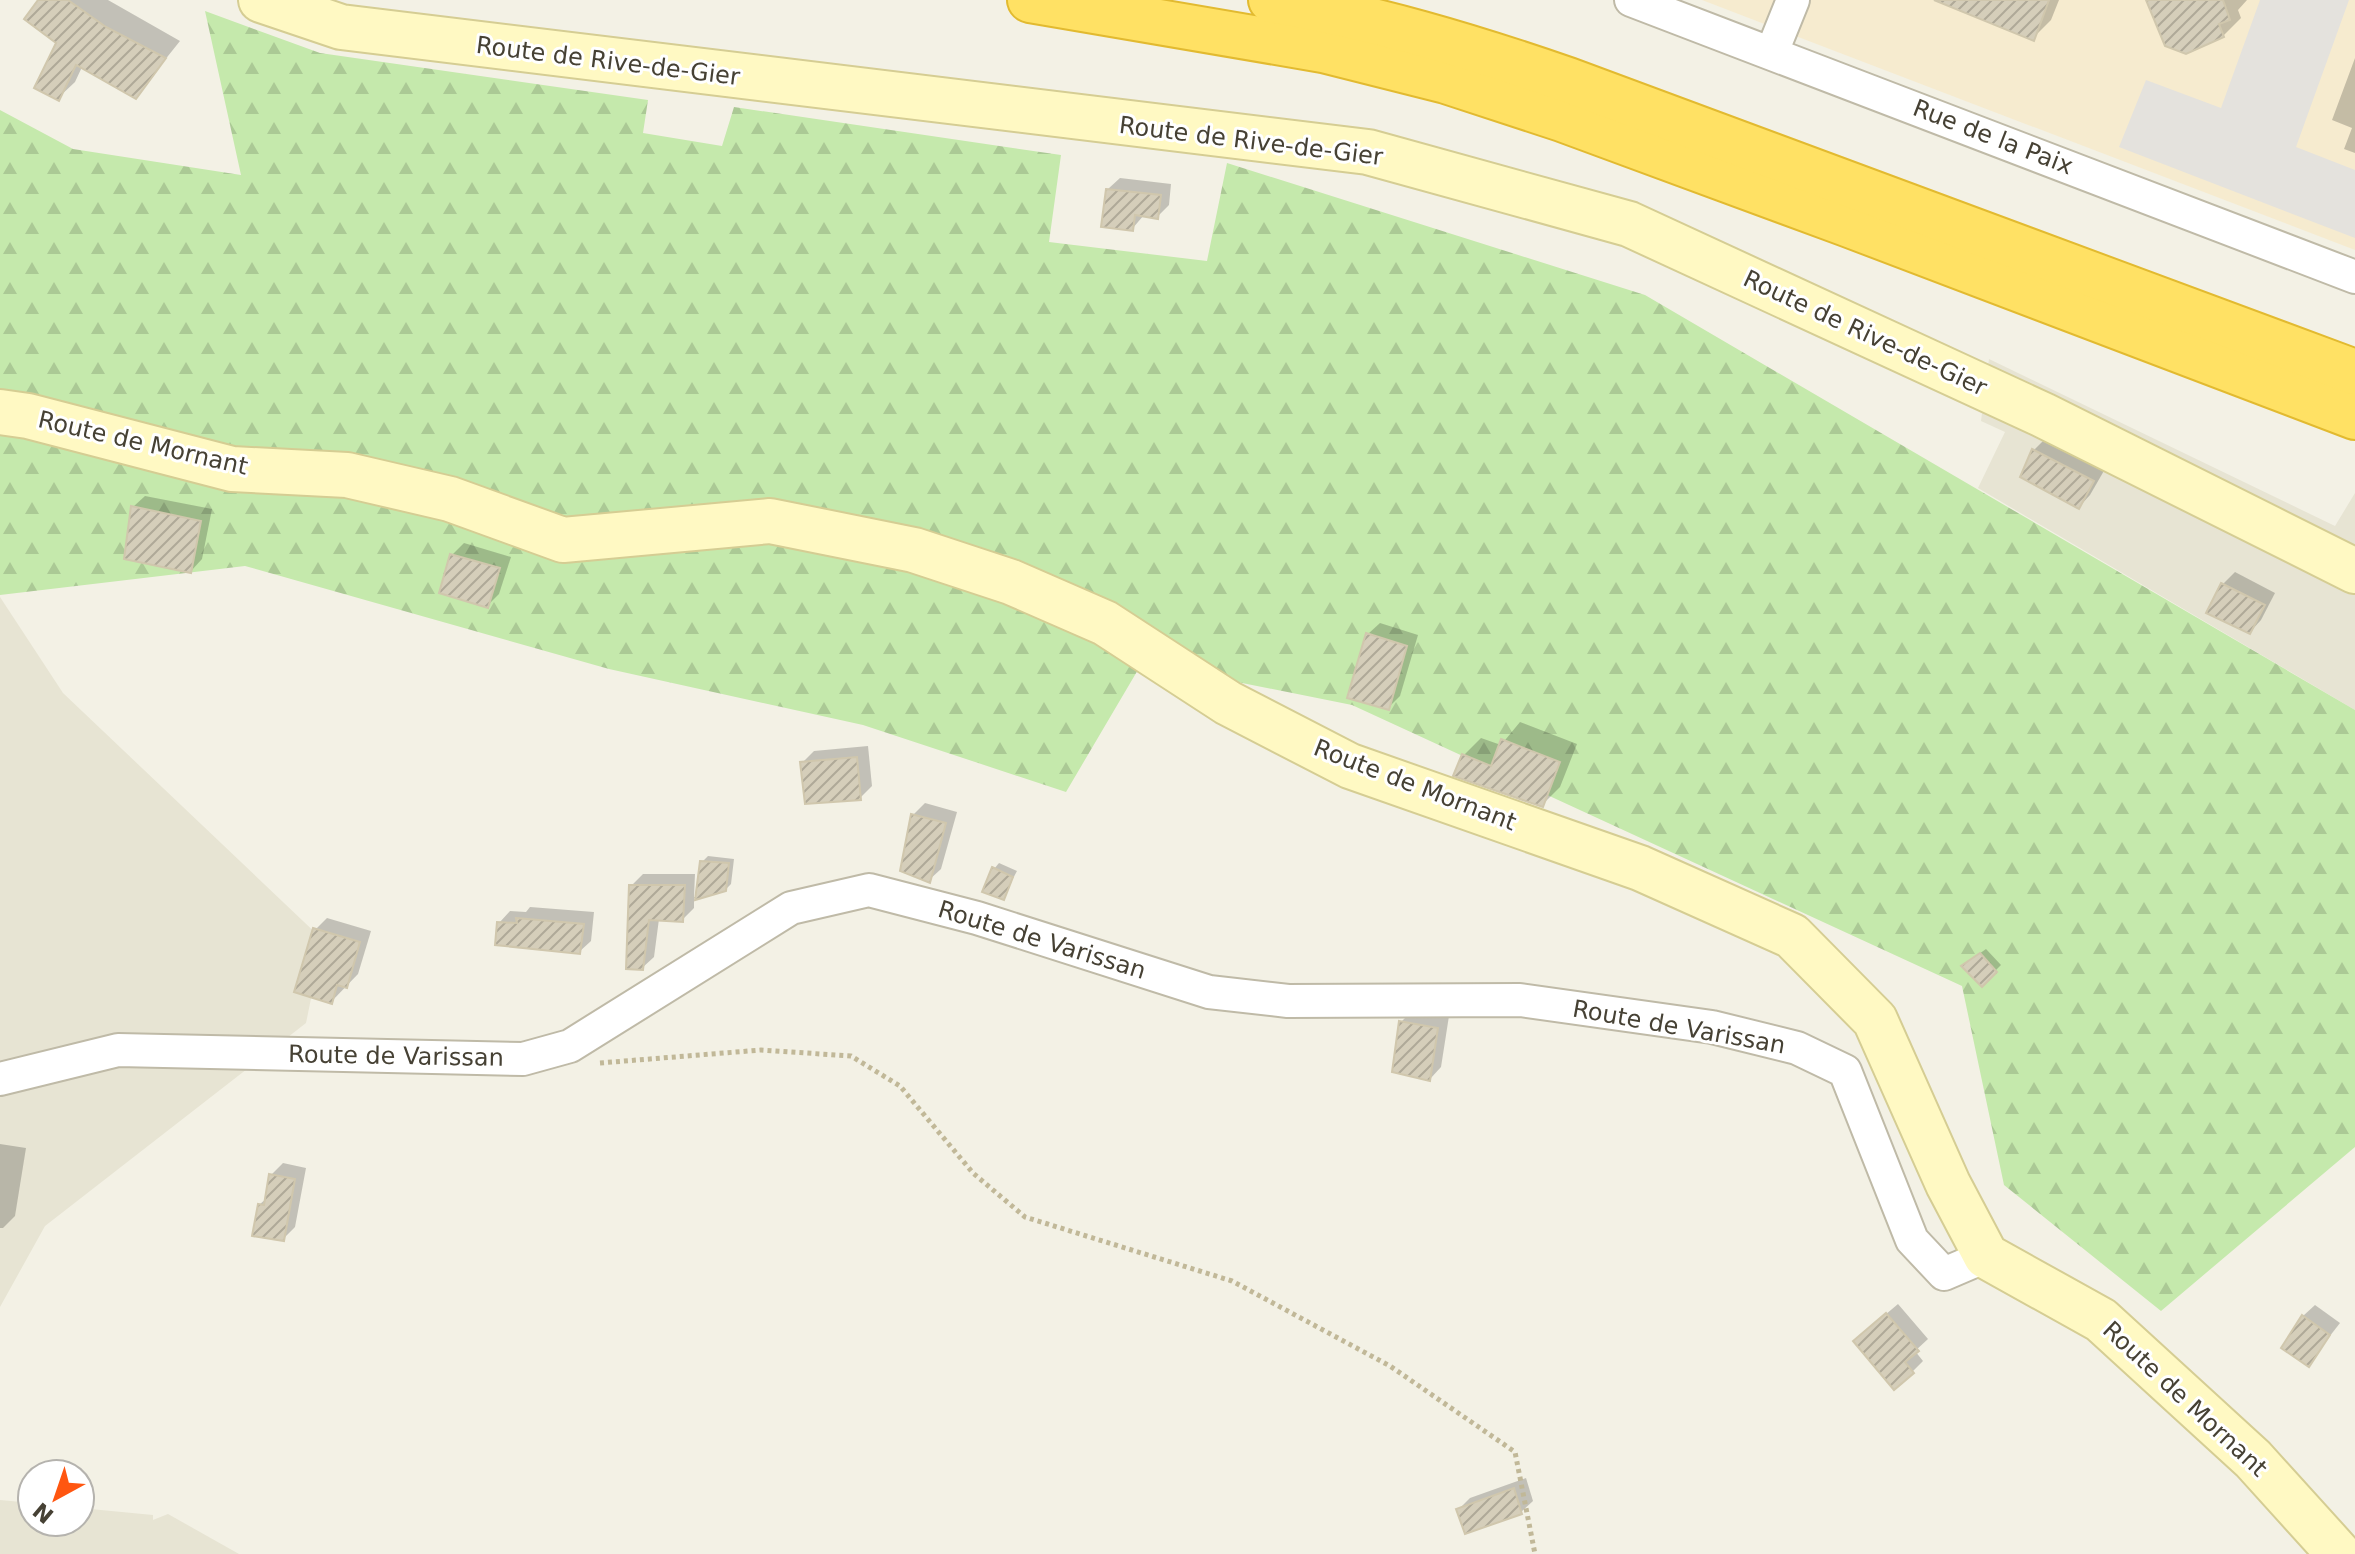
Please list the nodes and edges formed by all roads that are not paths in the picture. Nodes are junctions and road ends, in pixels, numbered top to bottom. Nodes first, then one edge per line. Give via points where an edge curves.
1 (261, 0) edge
2 (1030, 0) edge
3 (1271, 0) edge
4 (1631, 0) edge
5 (1793, 0) edge
6 (1772, 52) junction
7 (2355, 277) edge
8 (2355, 372) edge
9 (0, 412) edge
10 (2355, 417) edge
11 (2355, 571) edge
12 (6, 1069) edge
13 (1986, 1256) junction
14 (2339, 1554) edge

1 - 11 main road, Route de Rive-de-Gier via 341,27 1368,152 1629,224 2043,415
2 - 10 highway via 1308,47 1446,81 1832,218
3 - 8 highway via 1434,35 1523,65
4 - 6 street, Rue de la Paix
5 - 6 street
6 - 7 street, Rue de la Paix
9 - 13 main road, Route de Mornant via 232,469 347,475 450,499 563,540 770,521 914,550 1011,582 1105,623 1228,703 1350,766 1640,868 1792,936 1875,1020
12 - 13 street, Route de Varissan via 118,1050 523,1059 570,1046 791,908 869,890 977,918 1209,992 1288,1001 1520,1000 1712,1027 1797,1048 1845,1071 1912,1240 1944,1274
13 - 14 main road, Route de Mornant via 2101,1320 2253,1459

